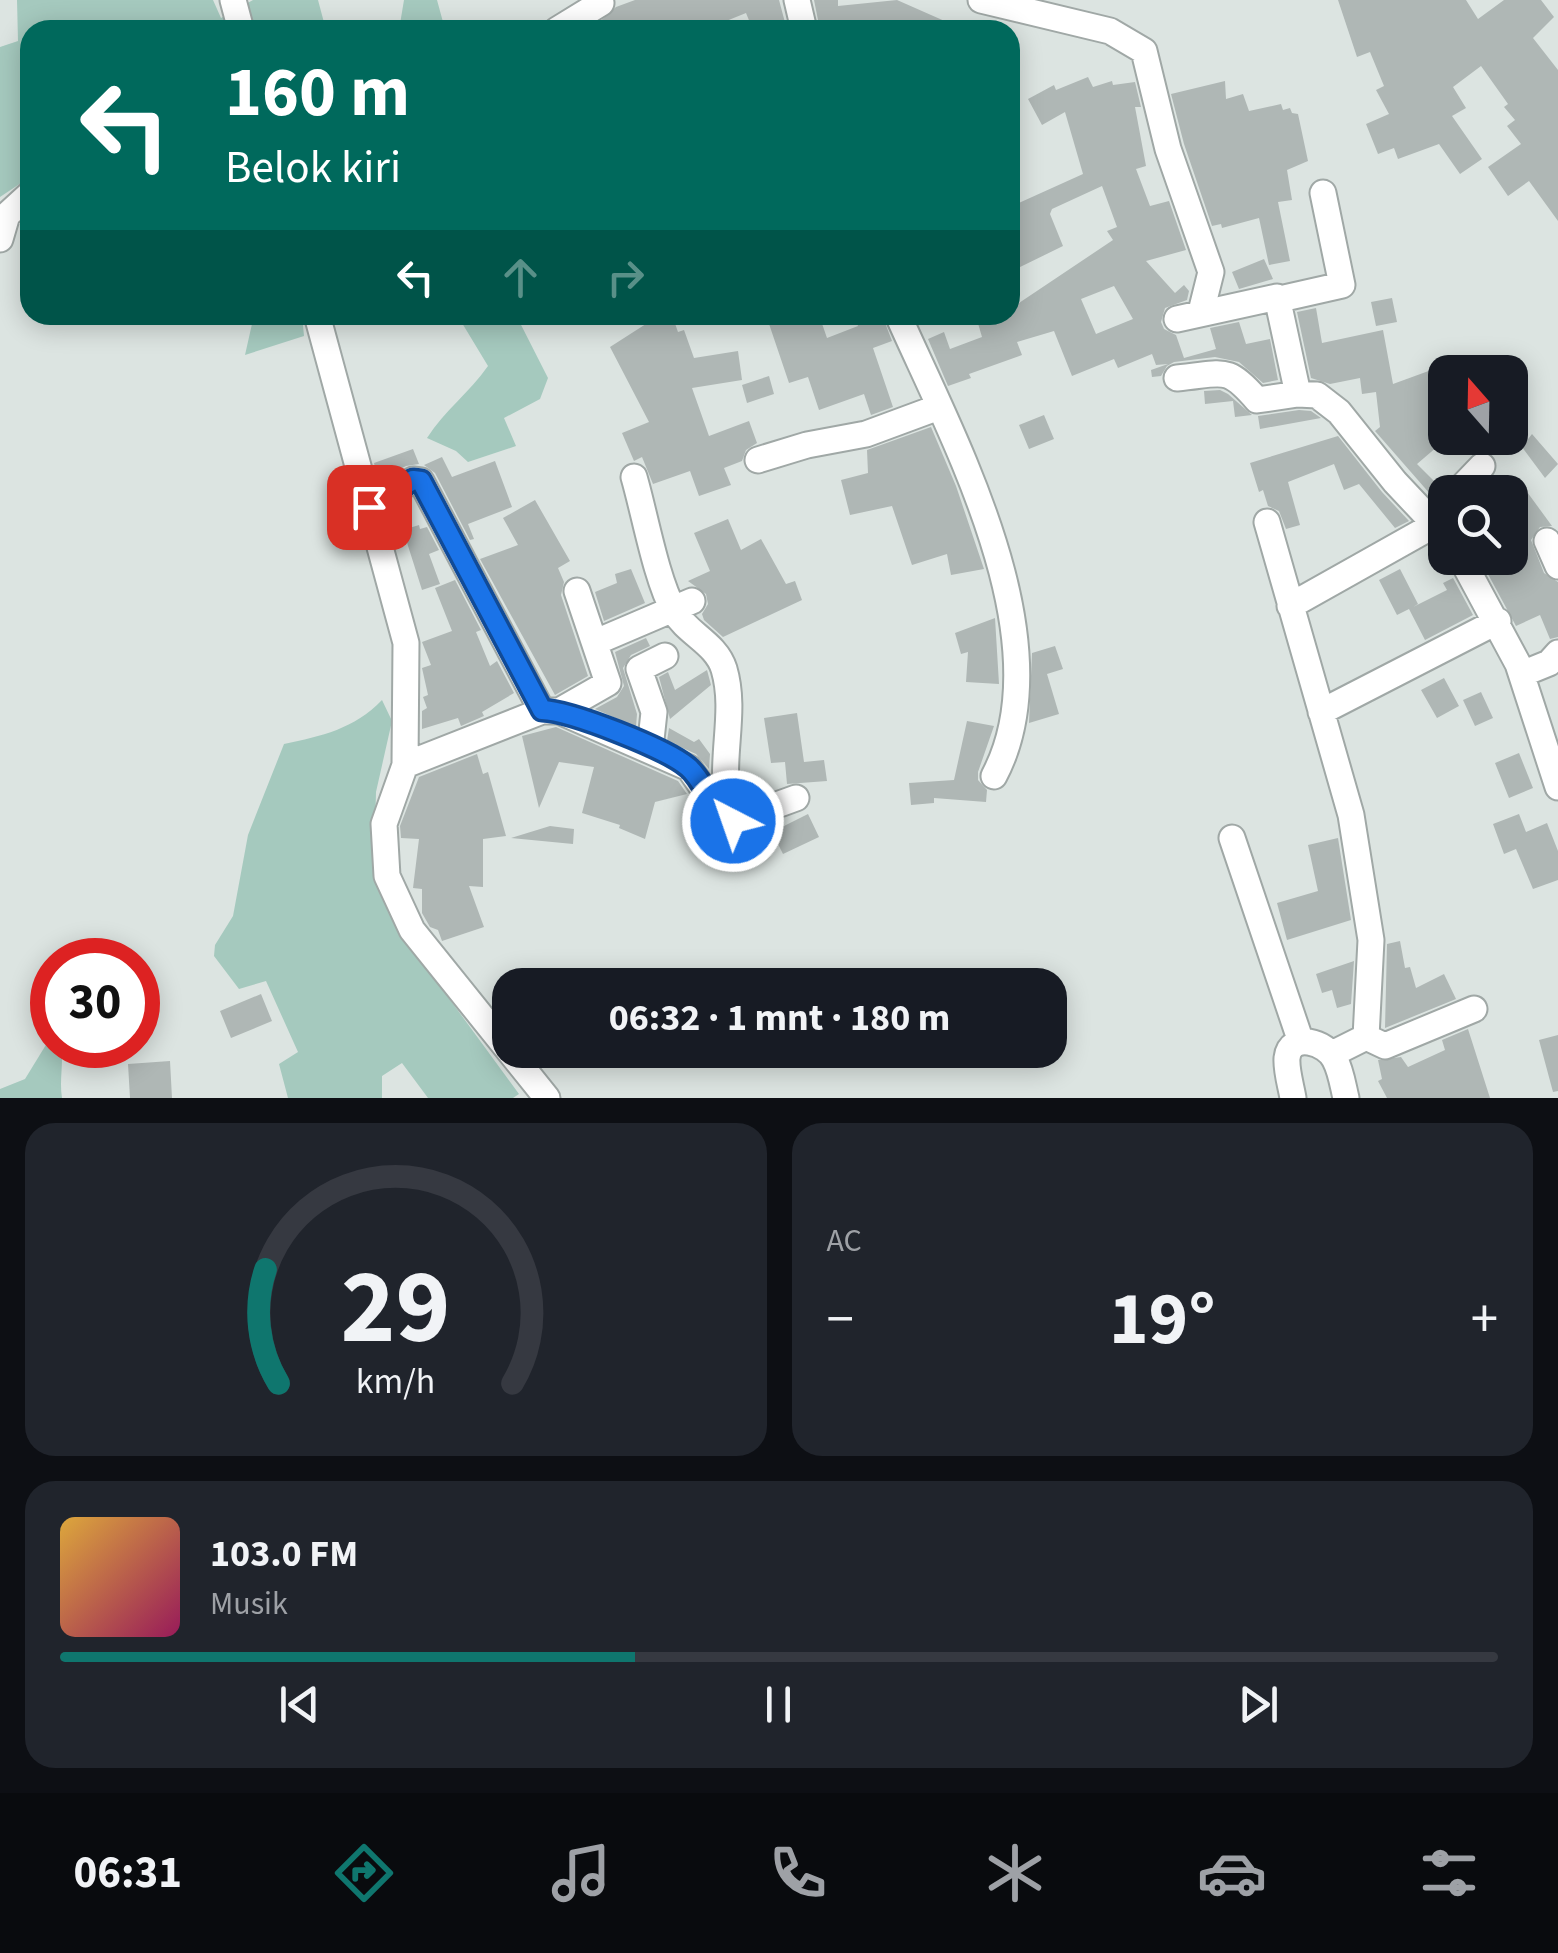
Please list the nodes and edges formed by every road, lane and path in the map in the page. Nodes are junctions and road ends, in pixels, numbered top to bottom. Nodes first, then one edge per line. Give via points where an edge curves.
1 (980, 0) edge
2 (605, 1) edge
3 (574, 20) edge
4 (1323, 193) dead end
5 (20, 203) edge
6 (0, 239) edge
7 (1280, 300) junction
8 (320, 325) edge
9 (902, 325) edge
10 (1177, 378) dead end
11 (1298, 394) junction
12 (939, 407) junction
13 (758, 460) dead end
14 (1482, 466) dead end
15 (1473, 475) edge
16 (634, 478) dead end
17 (369, 507) junction
18 (1428, 511) edge
19 (1266, 522) dead end
20 (1428, 528) edge
21 (1548, 540) dead end
22 (1558, 566) edge
23 (1471, 575) edge
24 (577, 592) dead end
25 (682, 605) junction
26 (1290, 606) junction
27 (1498, 621) junction
28 (596, 642) junction
29 (1558, 653) edge
30 (665, 656) dead end
31 (1522, 674) junction
32 (551, 711) junction
33 (1321, 712) junction
34 (650, 749) junction
35 (405, 765) junction
36 (994, 776) dead end
37 (1558, 787) edge
38 (796, 798) dead end
39 (733, 821) junction
40 (1232, 838) dead end
41 (1474, 1010) dead end
42 (1366, 1038) junction
43 (1301, 1042) junction
44 (1332, 1054) junction
45 (547, 1098) edge
46 (1293, 1098) edge
47 (1346, 1098) edge

1 - 7 street via 1110,31 1144,51 1168,149 1212,274 1190,316
2 - 3 street
4 - 7 street via 1342,285
5 - 6 street via 7,214
7 - 11 street
8 - 17 street
9 - 12 street
10 - 11 street via 1230,374 1258,400
11 - 18 street via 1326,400 1394,482
12 - 13 street via 866,434
12 - 36 street via 994,538 1014,645 1010,731
14 - 15 street
16 - 25 street
17 - 32 street via 421,481
17 - 35 street via 406,643
19 - 26 street
20 - 26 street
21 - 22 street
23 - 27 street
24 - 28 street
25 - 28 street
25 - 39 street via 724,670 722,774
26 - 33 street
27 - 31 street
27 - 33 street
28 - 32 street via 608,684
29 - 31 street
30 - 34 street via 639,669 654,712
31 - 37 street
32 - 34 street
32 - 35 street
33 - 42 street via 1348,800 1371,940
34 - 39 street via 688,768
35 - 45 street via 384,824 390,889 426,950
38 - 39 street
40 - 43 street
41 - 42 street via 1385,1046
42 - 44 street
43 - 44 street
43 - 46 street via 1287,1058
44 - 47 street

